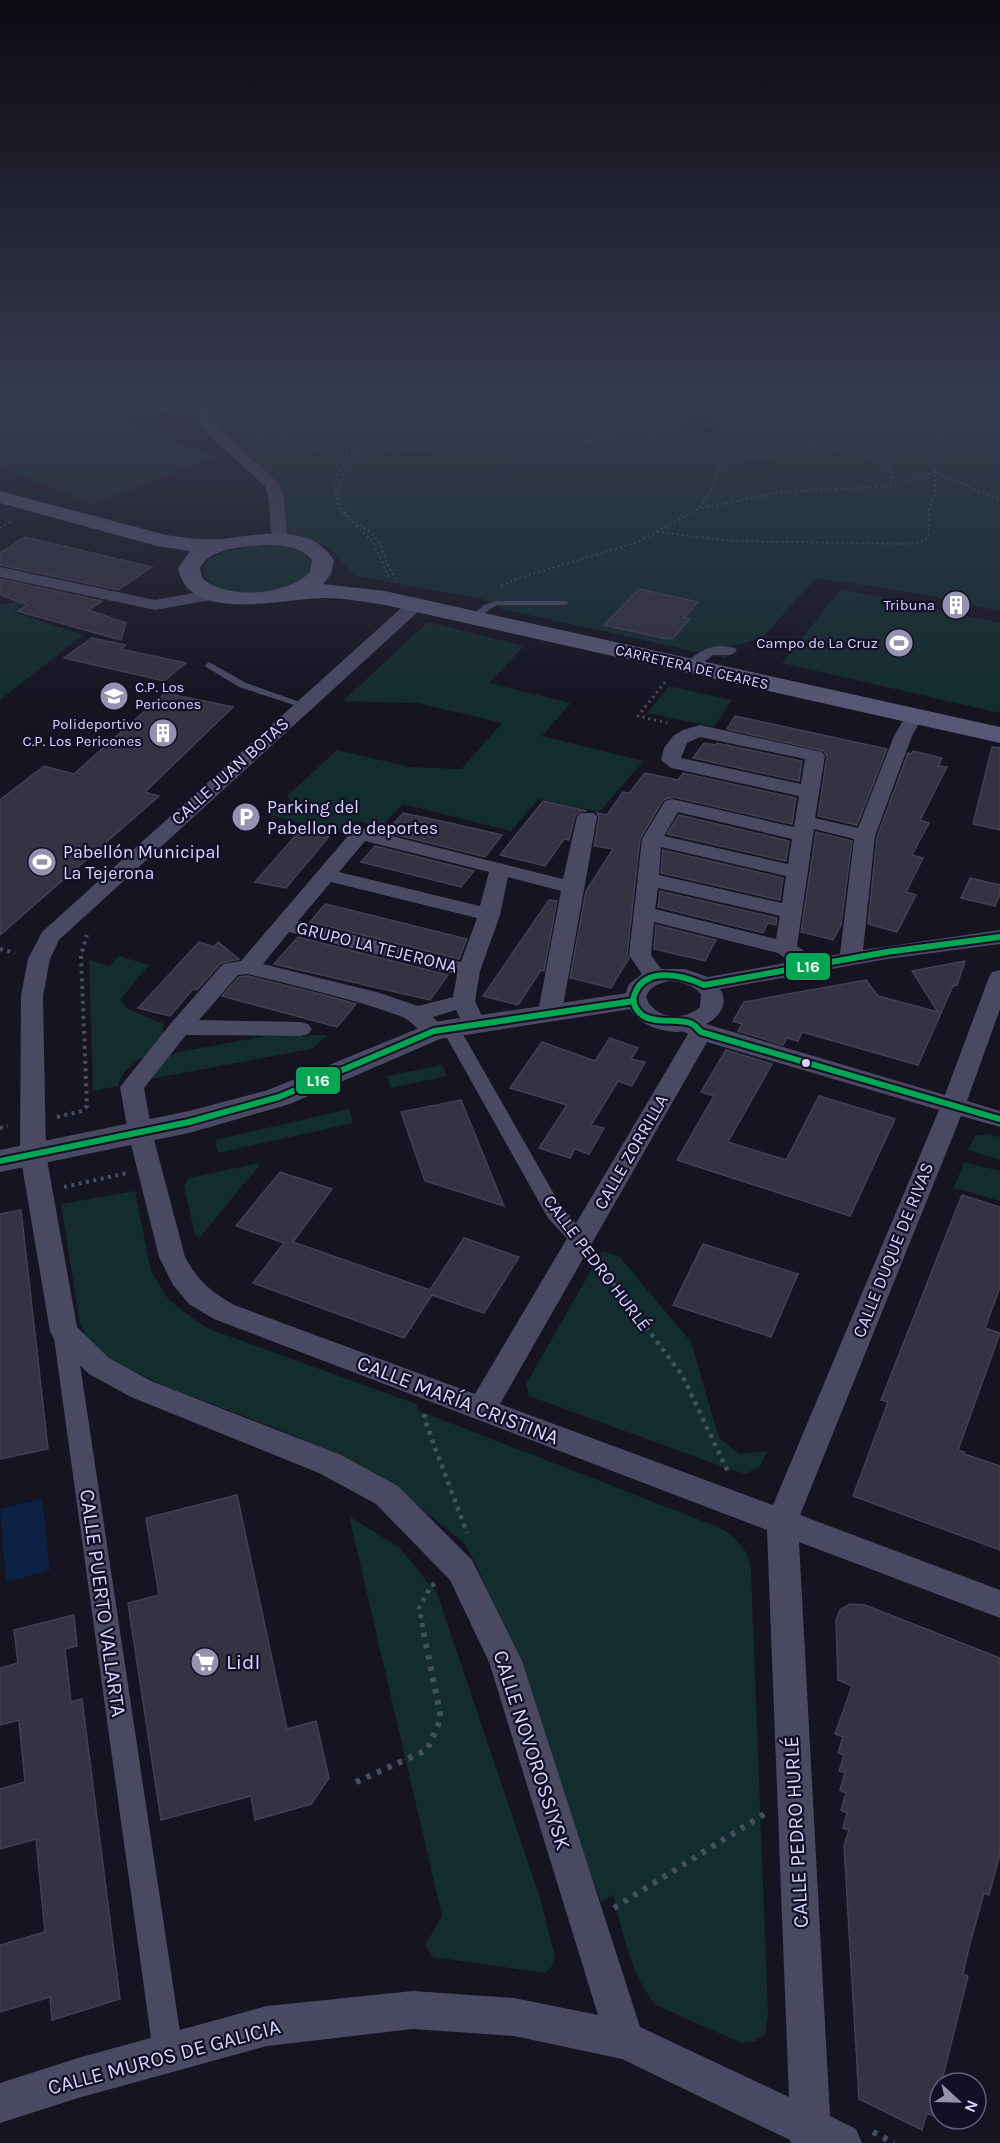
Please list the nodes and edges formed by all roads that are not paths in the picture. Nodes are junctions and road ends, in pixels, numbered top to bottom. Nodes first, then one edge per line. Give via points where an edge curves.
1 (30, 505) edge
2 (278, 505) edge
3 (6, 515) edge
4 (281, 537) junction
5 (222, 545) junction
6 (324, 568) junction
7 (189, 571) junction
8 (0, 572) edge
9 (294, 592) junction
10 (216, 594) junction
11 (398, 596) junction
12 (134, 599) junction
13 (566, 603) dead end
14 (475, 618) junction
15 (730, 651) dead end
16 (209, 666) dead end
17 (691, 666) junction
18 (303, 705) junction
19 (914, 717) junction
20 (1000, 735) edge
21 (809, 792) junction
22 (587, 818) dead end
23 (804, 828) junction
24 (865, 836) junction
25 (652, 839) junction
26 (500, 868) junction
27 (797, 872) junction
28 (327, 875) junction
29 (648, 879) junction
30 (572, 887) junction
31 (790, 912) junction
32 (644, 913) junction
33 (489, 915) junction
34 (284, 924) junction
35 (1000, 938) edge
36 (786, 948) junction
37 (851, 958) junction
38 (807, 965) junction
39 (248, 967) junction
40 (469, 971) junction
41 (655, 976) junction
42 (1000, 977) edge
43 (704, 984) junction
44 (634, 1001) junction
45 (550, 1012) junction
46 (448, 1020) junction
47 (180, 1027) junction
48 (695, 1028) junction
49 (300, 1029) dead end
50 (954, 1106) junction
51 (1000, 1119) edge
52 (140, 1132) junction
53 (33, 1154) junction
54 (0, 1161) edge
55 (580, 1240) junction
56 (64, 1331) junction
57 (482, 1409) junction
58 (782, 1521) junction
59 (1000, 1604) edge
60 (625, 2040) junction
61 (168, 2052) junction
62 (0, 2103) edge
63 (832, 2135) edge

1 - 5 main road via 165,541
2 - 4 street
3 - 7 main road via 153,549 180,559
4 - 5 main road, CARRETERA DE CEARES
4 - 6 main road, CARRETERA DE CEARES via 313,549 322,556
5 - 7 main road via 201,554
6 - 9 main road via 312,583
6 - 11 main road, CARRETERA DE CEARES via 352,585
7 - 10 main road via 194,583
7 - 12 street via 172,592
8 - 12 street
9 - 10 main road via 257,598
9 - 11 main road, CARRETERA DE CEARES
10 - 12 street via 154,608
11 - 14 main road, CARRETERA DE CEARES
11 - 18 street, CALLE JUAN BOTAS
13 - 14 lane via 496,603
14 - 17 main road, CARRETERA DE CEARES
15 - 17 street via 715,648 703,652
16 - 18 lane via 230,681
17 - 19 main road, CARRETERA DE CEARES
18 - 53 street, CALLE JUAN BOTAS via 50,937 39,959 32,996
19 - 20 main road, CARRETERA DE CEARES
19 - 24 street
21 - 21 street via 815,756 700,730 683,735 671,754 671,760 678,764
21 - 23 street
22 - 30 street
23 - 24 street
23 - 25 street via 672,805
23 - 27 street
24 - 37 street
25 - 27 street
25 - 29 street
26 - 28 street, GRUPO LA TEJERONA via 360,834
26 - 30 street, GRUPO LA TEJERONA
26 - 33 street, GRUPO LA TEJERONA
27 - 31 street
28 - 33 street
28 - 34 street, GRUPO LA TEJERONA
29 - 31 street
29 - 32 street
30 - 45 street
31 - 36 street
32 - 36 street
32 - 41 street via 640,955
33 - 40 street, GRUPO LA TEJERONA
34 - 39 street, GRUPO LA TEJERONA
34 - 40 street, GRUPO LA TEJERONA
35 - 37 street
36 - 38 street
37 - 38 street
38 - 43 street
39 - 46 street
39 - 47 street, GRUPO LA TEJERONA via 231,969
40 - 46 street, GRUPO LA TEJERONA
41 - 43 street via 681,975
41 - 44 street via 635,991
42 - 50 street, CALLE DUQUE DE RIVAS
43 - 48 street via 714,1002
44 - 45 street
44 - 48 street via 638,1010 660,1023
45 - 46 street
46 - 52 street via 279,1097
46 - 55 street, CALLE PEDRO HURLÉ via 555,1214
47 - 49 street
47 - 52 street, CALLE MARÍA CRISTINA via 132,1087
48 - 50 street
48 - 55 street, CALLE ZORRILLA
50 - 51 street
50 - 58 street, CALLE DUQUE DE RIVAS
52 - 53 street
52 - 57 street, CALLE MARÍA CRISTINA via 172,1257 199,1297 224,1312
53 - 54 street
53 - 56 street, CALLE PUERTO VALLARTA
55 - 57 street, CALLE ZORRILLA
56 - 60 street, CALLE NOVOROSSIYSK via 99,1366 141,1389 330,1464 387,1495 461,1570 505,1661
56 - 61 street, CALLE PUERTO VALLARTA
57 - 58 street, CALLE MARÍA CRISTINA
58 - 59 street, CALLE MARÍA CRISTINA
58 - 63 street, CALLE PEDRO HURLÉ
60 - 61 street, CALLE MUROS DE GALICIA via 514,2017 413,2010 267,2026
60 - 63 street, CALLE MUROS DE GALICIA
61 - 62 street, CALLE MUROS DE GALICIA

